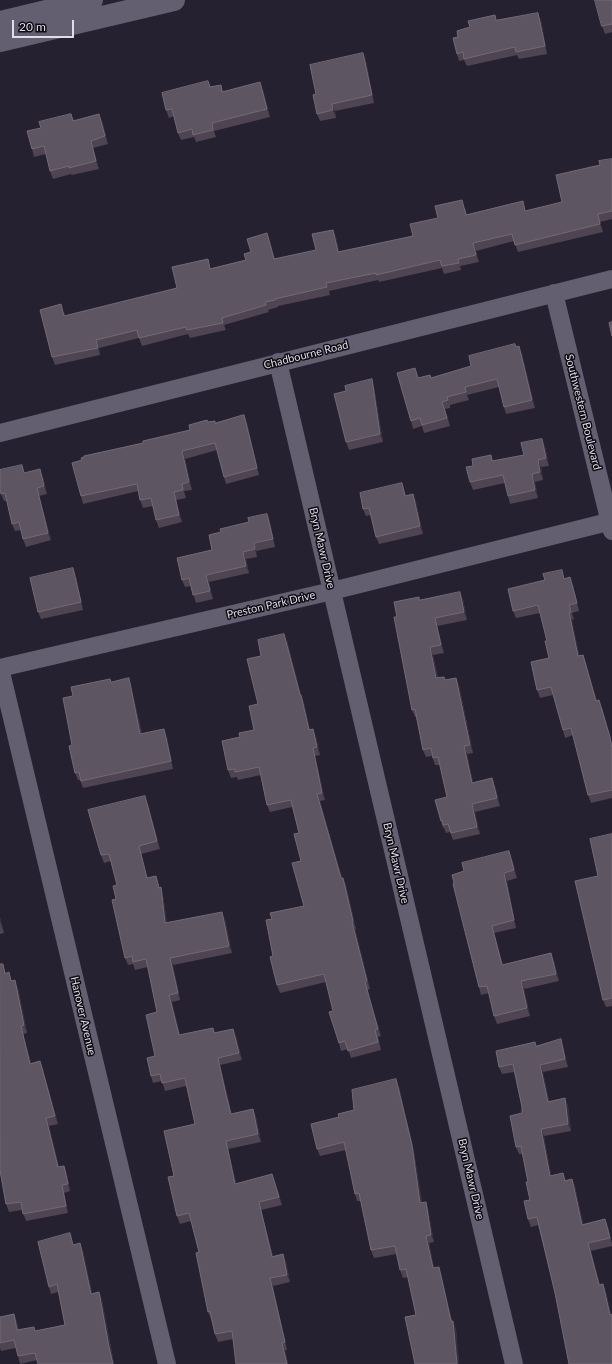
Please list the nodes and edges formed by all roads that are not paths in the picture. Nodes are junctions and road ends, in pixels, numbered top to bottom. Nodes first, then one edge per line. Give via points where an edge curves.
1 (92, 0) edge
2 (174, 0) edge
3 (0, 22) edge
4 (0, 41) edge
5 (612, 279) edge
6 (554, 293) junction
7 (278, 362) junction
8 (0, 433) edge
9 (611, 524) edge
10 (332, 591) junction
11 (0, 668) edge
12 (167, 1364) edge
13 (514, 1364) edge

1 - 3 main road
2 - 4 main road
5 - 6 street, Chadbourne Road
6 - 7 street, Chadbourne Road
6 - 9 street, Southwestern Boulevard
7 - 8 street, Chadbourne Road
7 - 10 street, Bryn Mawr Drive
9 - 10 street, Preston Park Drive
10 - 11 street, Preston Park Drive
10 - 13 street, Bryn Mawr Drive
11 - 12 street, Hanover Avenue

